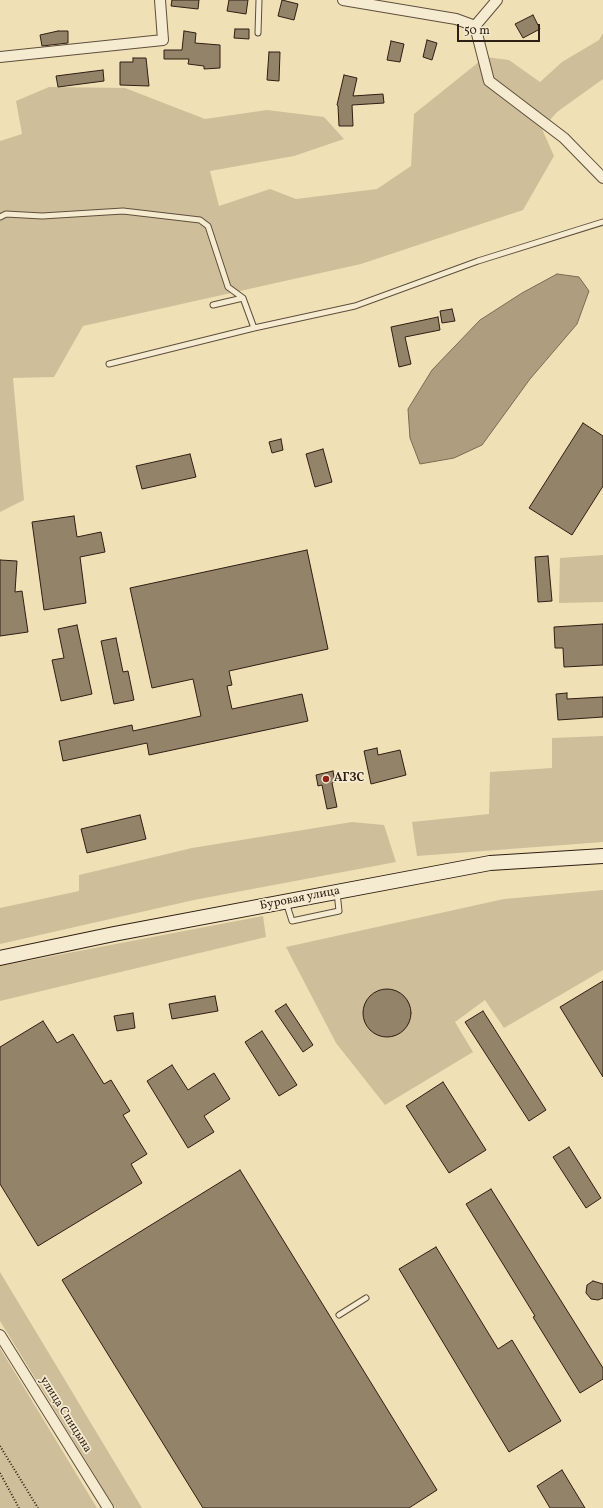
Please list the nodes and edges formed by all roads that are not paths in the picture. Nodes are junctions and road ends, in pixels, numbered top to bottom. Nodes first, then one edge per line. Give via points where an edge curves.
1 (160, 0) edge
2 (259, 0) edge
3 (343, 0) edge
4 (497, 0) edge
5 (475, 26) junction
6 (258, 33) dead end
7 (0, 57) edge
8 (603, 178) edge
9 (0, 217) edge
10 (603, 222) edge
11 (243, 298) junction
12 (213, 305) dead end
13 (254, 328) junction
14 (109, 364) dead end
15 (603, 856) edge
16 (337, 892) junction
17 (285, 902) junction
18 (0, 958) edge
19 (366, 1298) dead end
20 (339, 1315) dead end
21 (0, 1335) edge
22 (108, 1508) edge

1 - 7 street via 163,40
2 - 6 lane
3 - 5 street via 456,18
4 - 5 street
5 - 8 street via 489,81 564,138
9 - 11 lane via 6,214 42,216 123,211 200,220 208,226 228,287
10 - 13 lane via 478,261 355,306
11 - 12 lane
11 - 13 lane
13 - 14 lane
15 - 16 main road, Буровая улица via 490,863
16 - 17 main road, Буровая улица
16 - 17 lane via 339,911 292,922
17 - 18 main road, Буровая улица
19 - 20 lane
21 - 22 street, улица Спицына

